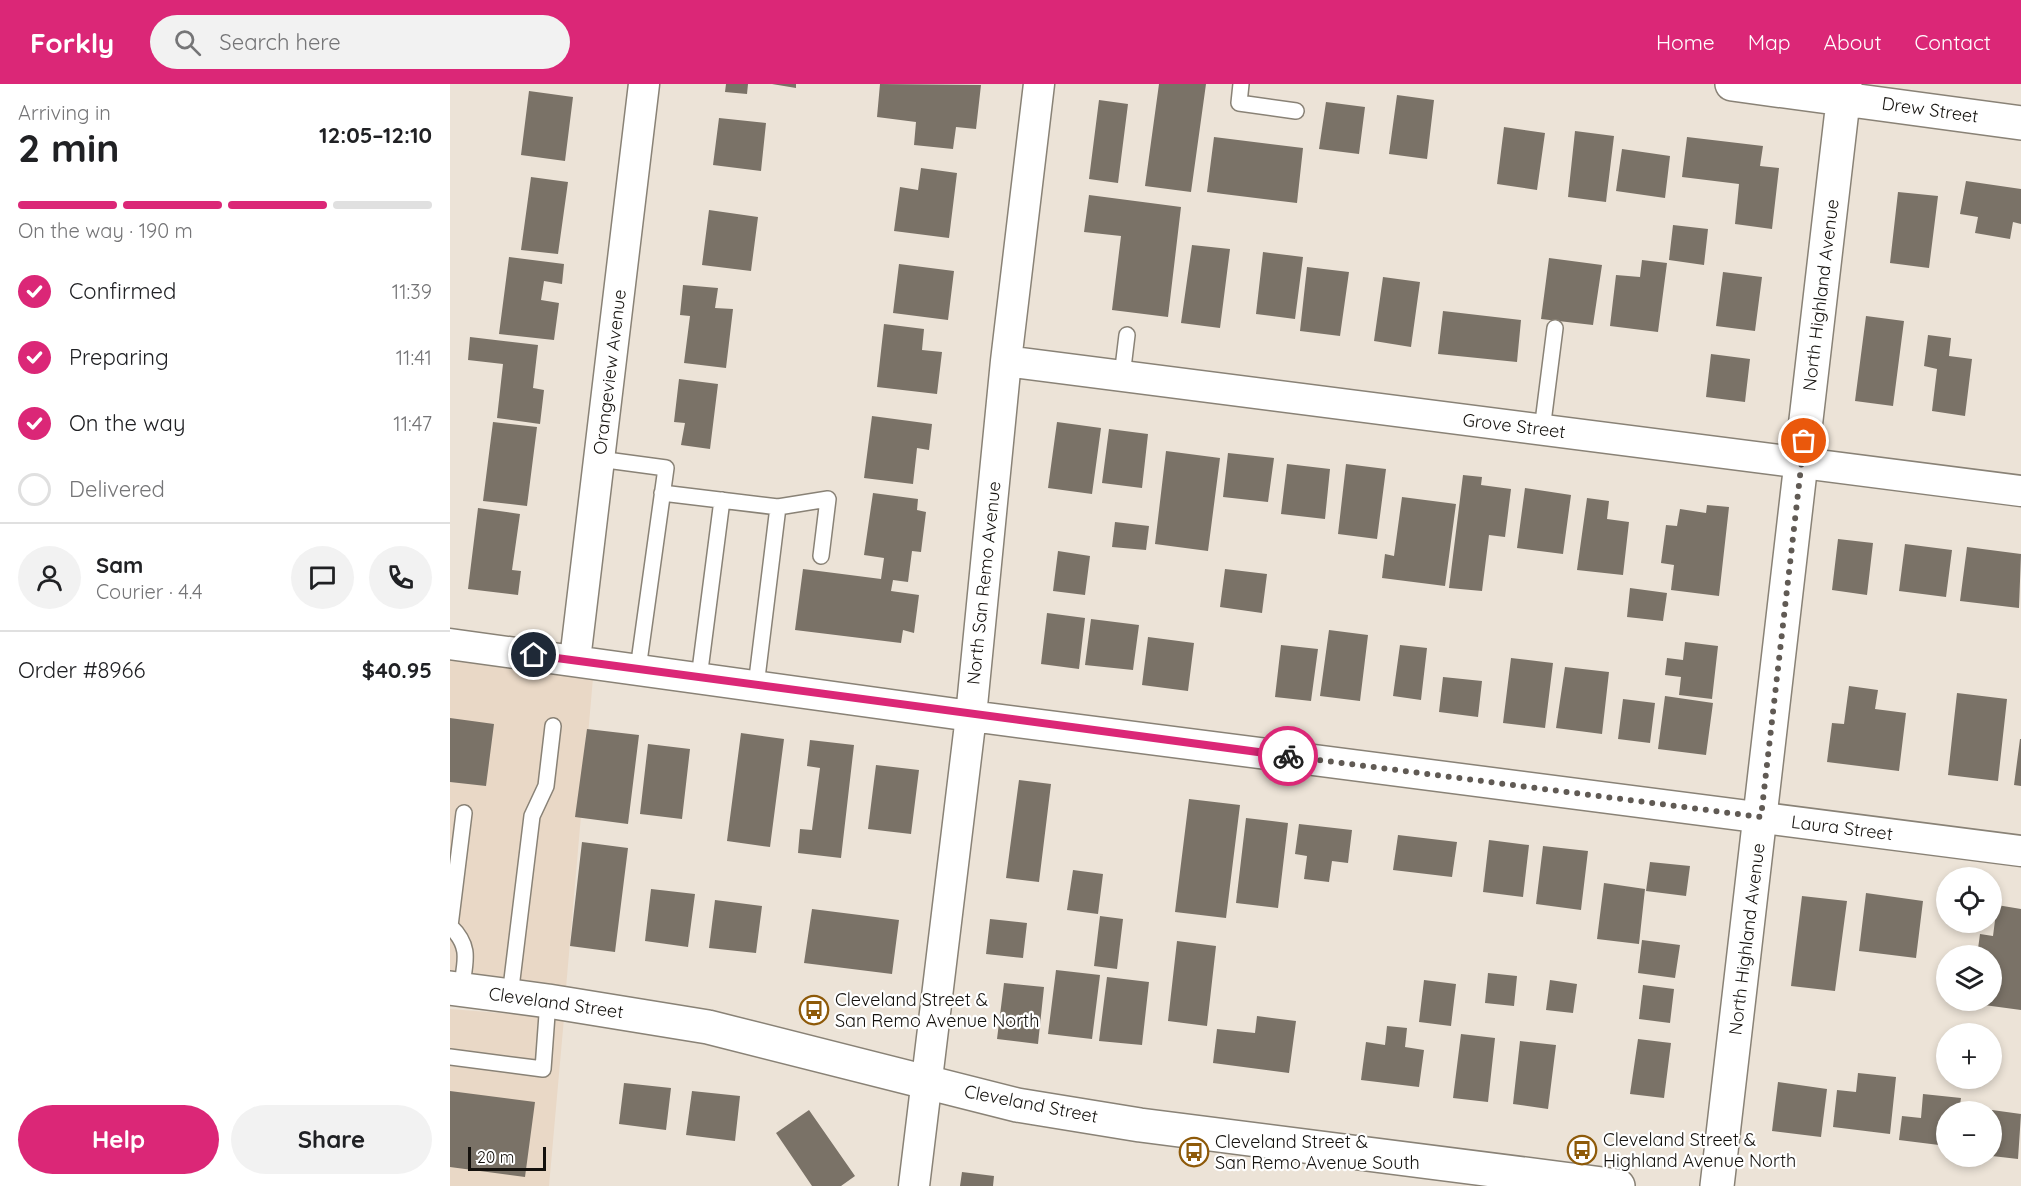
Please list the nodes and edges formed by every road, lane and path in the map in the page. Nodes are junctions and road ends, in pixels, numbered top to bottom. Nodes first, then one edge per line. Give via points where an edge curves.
1 (644, 84) edge
2 (1039, 84) edge
3 (1241, 84) edge
4 (1732, 84) edge
5 (1845, 91) edge
6 (1296, 111) dead end
7 (2021, 123) edge
8 (1555, 328) dead end
9 (1127, 335) dead end
10 (1006, 361) junction
11 (1122, 376) junction
12 (1542, 430) junction
13 (599, 459) junction
14 (1801, 463) junction
15 (2021, 491) edge
16 (662, 493) junction
17 (722, 500) junction
18 (778, 507) junction
19 (821, 556) dead end
20 (450, 644) edge
21 (576, 660) junction
22 (638, 669) junction
23 (699, 678) junction
24 (756, 686) junction
25 (970, 716) junction
26 (554, 726) dead end
27 (464, 813) dead end
28 (1761, 817) junction
29 (2021, 851) edge
30 (450, 926) edge
31 (456, 989) edge
32 (510, 996) junction
33 (548, 1001) junction
34 (450, 1057) edge
35 (926, 1081) junction
36 (914, 1186) edge
37 (1618, 1186) edge
38 (1718, 1186) edge

1 - 13 street, Orangeview Avenue
2 - 10 street, North San Remo Avenue
3 - 6 lane via 1239,103
4 - 5 street, Drew Street
5 - 7 street, Drew Street
5 - 14 street, North Highland Avenue
8 - 12 lane
9 - 11 lane
10 - 11 street, Grove Street
10 - 25 street, North San Remo Avenue
11 - 12 street, Grove Street
12 - 14 street, Grove Street
13 - 16 lane via 666,468
13 - 21 street, Orangeview Avenue
14 - 15 street, Grove Street
14 - 28 street, North Highland Avenue
16 - 17 lane
16 - 22 lane
17 - 18 lane
17 - 23 lane
18 - 19 lane via 828,499
18 - 24 lane
20 - 21 street, Laura Street
21 - 22 street, Laura Street
22 - 23 street, Laura Street
23 - 24 street, Laura Street
24 - 25 street, Laura Street
25 - 28 street, Laura Street
25 - 35 street, North San Remo Avenue
26 - 32 lane via 546,786 532,816
27 - 30 lane
28 - 29 street, Laura Street
28 - 38 street, North Highland Avenue
30 - 31 lane via 463,938 466,952
31 - 32 street, Cleveland Street
32 - 33 street, Cleveland Street
33 - 34 lane via 543,1069
33 - 35 street, Cleveland Street via 708,1027
35 - 36 street, North San Remo Avenue
35 - 37 street, Cleveland Street via 1017,1105 1140,1125

